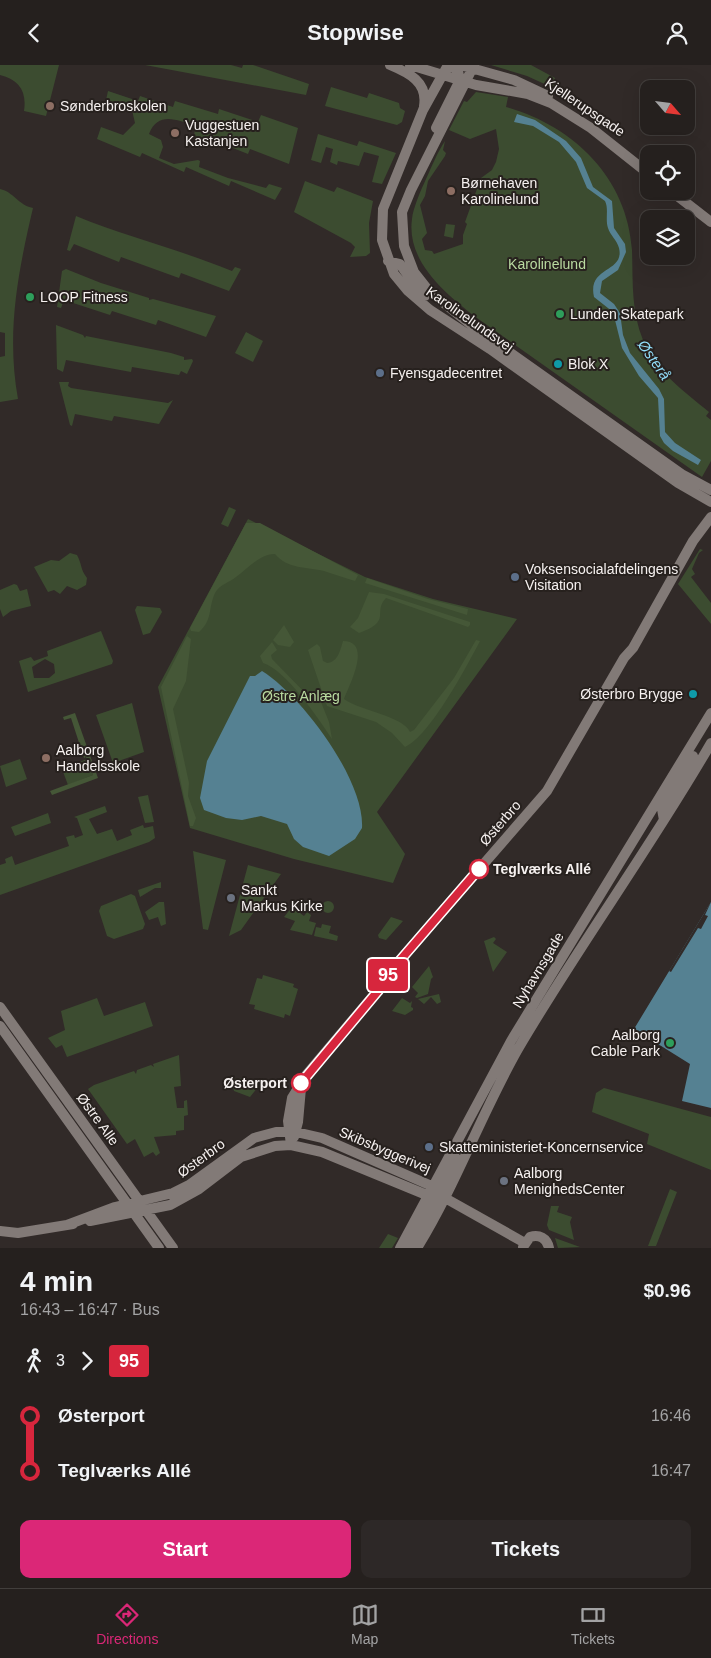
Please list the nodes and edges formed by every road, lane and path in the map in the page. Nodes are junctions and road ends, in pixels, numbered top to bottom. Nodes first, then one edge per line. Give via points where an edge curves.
1 (390, 65) edge
2 (410, 65) edge
3 (473, 66) edge
4 (457, 71) edge
5 (442, 75) junction
6 (423, 110) junction
7 (640, 162) edge
8 (640, 167) edge
9 (683, 200) edge
10 (692, 200) edge
11 (711, 214) edge
12 (711, 222) edge
13 (405, 252) junction
14 (393, 265) junction
15 (474, 327) junction
16 (711, 490) edge
17 (711, 502) edge
18 (711, 517) edge
19 (700, 529) junction
20 (711, 713) edge
21 (711, 720) edge
22 (711, 743) edge
23 (654, 807) junction
24 (664, 820) junction
25 (597, 922) junction
26 (0, 1007) edge
27 (0, 1026) edge
28 (481, 1096) junction
29 (292, 1132) junction
30 (291, 1145) junction
31 (434, 1187) junction
32 (436, 1198) junction
33 (143, 1206) junction
34 (131, 1209) junction
35 (0, 1231) edge
36 (524, 1245) edge
37 (159, 1248) edge
38 (173, 1248) edge
39 (400, 1248) edge
40 (409, 1248) edge
41 (417, 1248) edge
42 (549, 1248) edge

1 - 6 street via 410,74 421,85
2 - 5 street
3 - 4 street
3 - 4 street, Kjellerupsgade
3 - 7 street, Kjellerupsgade via 519,82 559,103
4 - 5 street
4 - 5 street, Karolinelundsvej
4 - 8 street, Kjellerupsgade via 560,108
4 - 13 street, Karolinelundsvej via 401,221
5 - 6 street, Karolinelundsvej
6 - 14 street, Karolinelundsvej via 383,209 382,235
9 - 12 street
10 - 11 street
13 - 14 street
13 - 15 street, Karolinelundsvej via 422,283
14 - 15 street via 432,301
14 - 17 street, Karolinelundsvej via 403,286 430,310 678,483
15 - 16 street, Karolinelundsvej via 683,475
17 - 19 street, Østerbro
18 - 19 street, Østerbro
19 - 29 street, Østerbro via 649,617 636,629 624,658 547,791 396,965 301,1084
20 - 23 street, Nyhavnsgade
21 - 24 street via 665,802 662,809
22 - 24 street, Nyhavnsgade
23 - 25 street via 653,822 611,891
23 - 28 street, Nyhavnsgade via 511,1041
24 - 25 street, Nyhavnsgade
25 - 32 street, Nyhavnsgade via 517,1052
26 - 33 street, Østre Alle
27 - 34 street, Østre Alle
28 - 31 street, Nyhavnsgade
28 - 32 street
29 - 30 street, Østerbro
29 - 31 street, Skibsbyggerivej via 332,1142
29 - 33 street, Østerbro via 254,1138 180,1190
30 - 32 street, Skibsbyggerivej via 322,1152
30 - 33 street, Østerbro via 255,1151 186,1197
31 - 32 street, Nyhavnsgade
31 - 32 street, Skibsbyggerivej
32 - 36 street
32 - 39 street, Nyhavnsgade
32 - 40 street
32 - 41 street, Nyhavnsgade
33 - 34 street, Østerbro
33 - 38 street, Østre Alle
34 - 35 street, Østerbro via 67,1225 18,1233
34 - 37 street, Østre Alle
36 - 42 street via 530,1237 538,1236 546,1240

